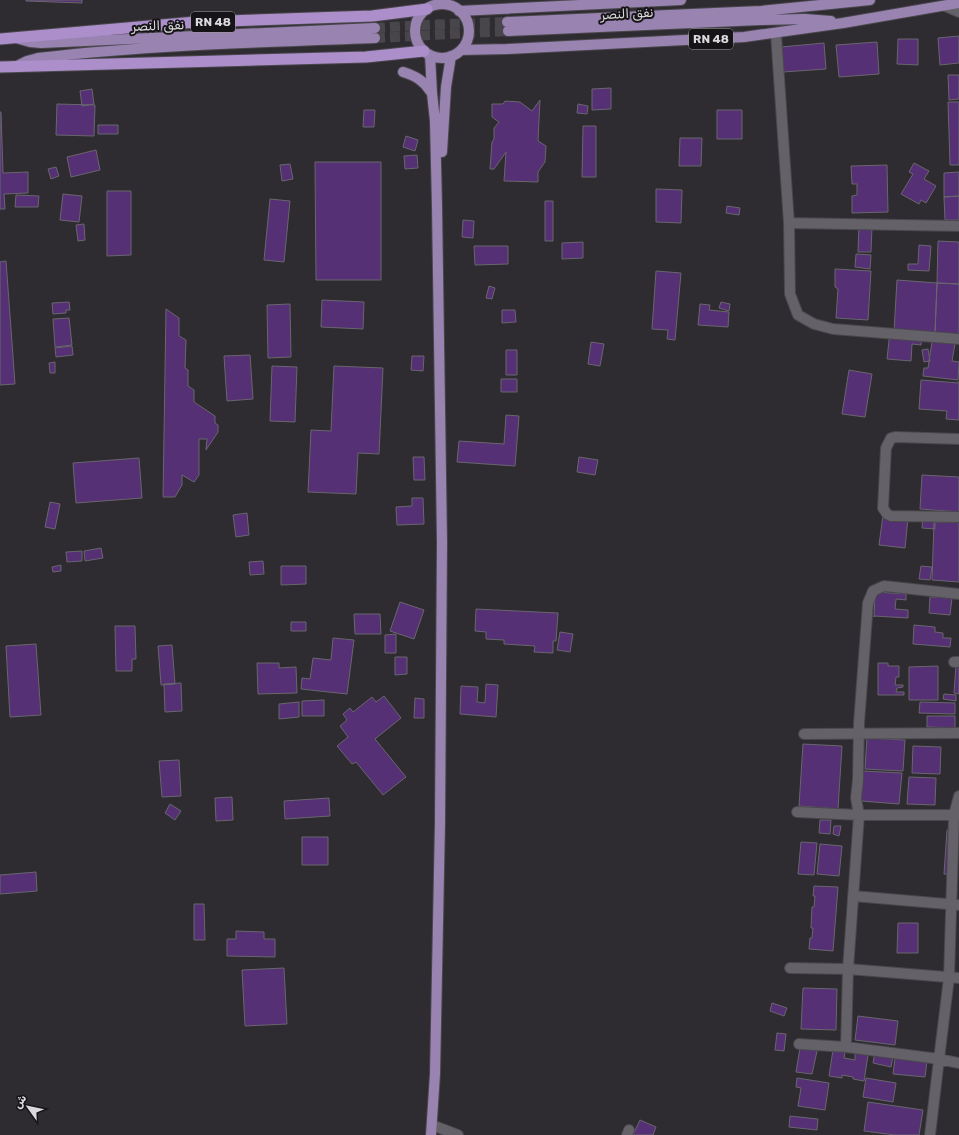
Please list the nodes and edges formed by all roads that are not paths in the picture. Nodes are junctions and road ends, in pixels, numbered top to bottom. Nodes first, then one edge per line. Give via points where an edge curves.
1 (681, 0) edge
2 (870, 0) edge
3 (959, 3) edge
4 (430, 5) edge
5 (457, 6) edge
6 (945, 6) junction
7 (959, 12) edge
8 (843, 23) junction
9 (776, 34) junction
10 (14, 37) junction
11 (0, 38) edge
12 (461, 50) junction
13 (427, 53) junction
14 (451, 56) junction
15 (17, 66) junction
16 (0, 67) edge
17 (403, 72) dead end
18 (432, 93) junction
19 (437, 206) junction
20 (789, 223) junction
21 (959, 226) edge
22 (959, 339) edge
23 (959, 439) edge
24 (959, 517) edge
25 (959, 594) edge
26 (959, 733) edge
27 (804, 734) dead end
28 (858, 734) junction
29 (959, 796) edge
30 (797, 812) dead end
31 (859, 815) junction
32 (956, 815) edge
33 (853, 896) junction
34 (954, 905) edge
35 (790, 968) dead end
36 (848, 969) junction
37 (954, 978) edge
38 (799, 1044) dead end
39 (846, 1047) junction
40 (939, 1059) junction
41 (959, 1062) edge
42 (432, 1130) edge
43 (458, 1135) edge
44 (930, 1135) edge

1 - 5 main road
2 - 8 main road, نفق النصر via 761,11 508,26 776,19
3 - 6 main road, RN 48
4 - 5 main road
4 - 10 highway, RN 48 via 372,16 196,22
4 - 13 main road via 418,19 415,33 419,46
5 - 12 main road via 468,25 466,42
6 - 7 street
6 - 8 main road, RN 48
8 - 9 main road, RN 48
9 - 12 main road, RN 48
9 - 20 street
10 - 11 highway, RN 48
10 - 15 main road, نفق النصر via 41,43 375,33 43,58
12 - 14 main road
13 - 14 main road via 440,58
13 - 15 highway
13 - 18 main road
14 - 19 main road via 446,87
15 - 16 highway
17 - 18 main road via 414,75
18 - 19 main road
19 - 42 main road via 442,542 440,814
20 - 21 street
20 - 22 street via 790,294 798,314 814,324 833,329
23 - 24 street via 891,438 886,448 883,508 891,516
25 - 28 street via 884,586 873,591 868,603
26 - 28 street
27 - 28 street
28 - 31 street via 856,798
29 - 32 street
30 - 31 street
31 - 32 street
31 - 33 street
32 - 34 street
33 - 34 street
33 - 36 street
34 - 37 street
35 - 36 street
36 - 37 street
36 - 39 street
37 - 40 street
38 - 39 street
39 - 40 street
40 - 41 street
40 - 44 street
42 - 43 street

